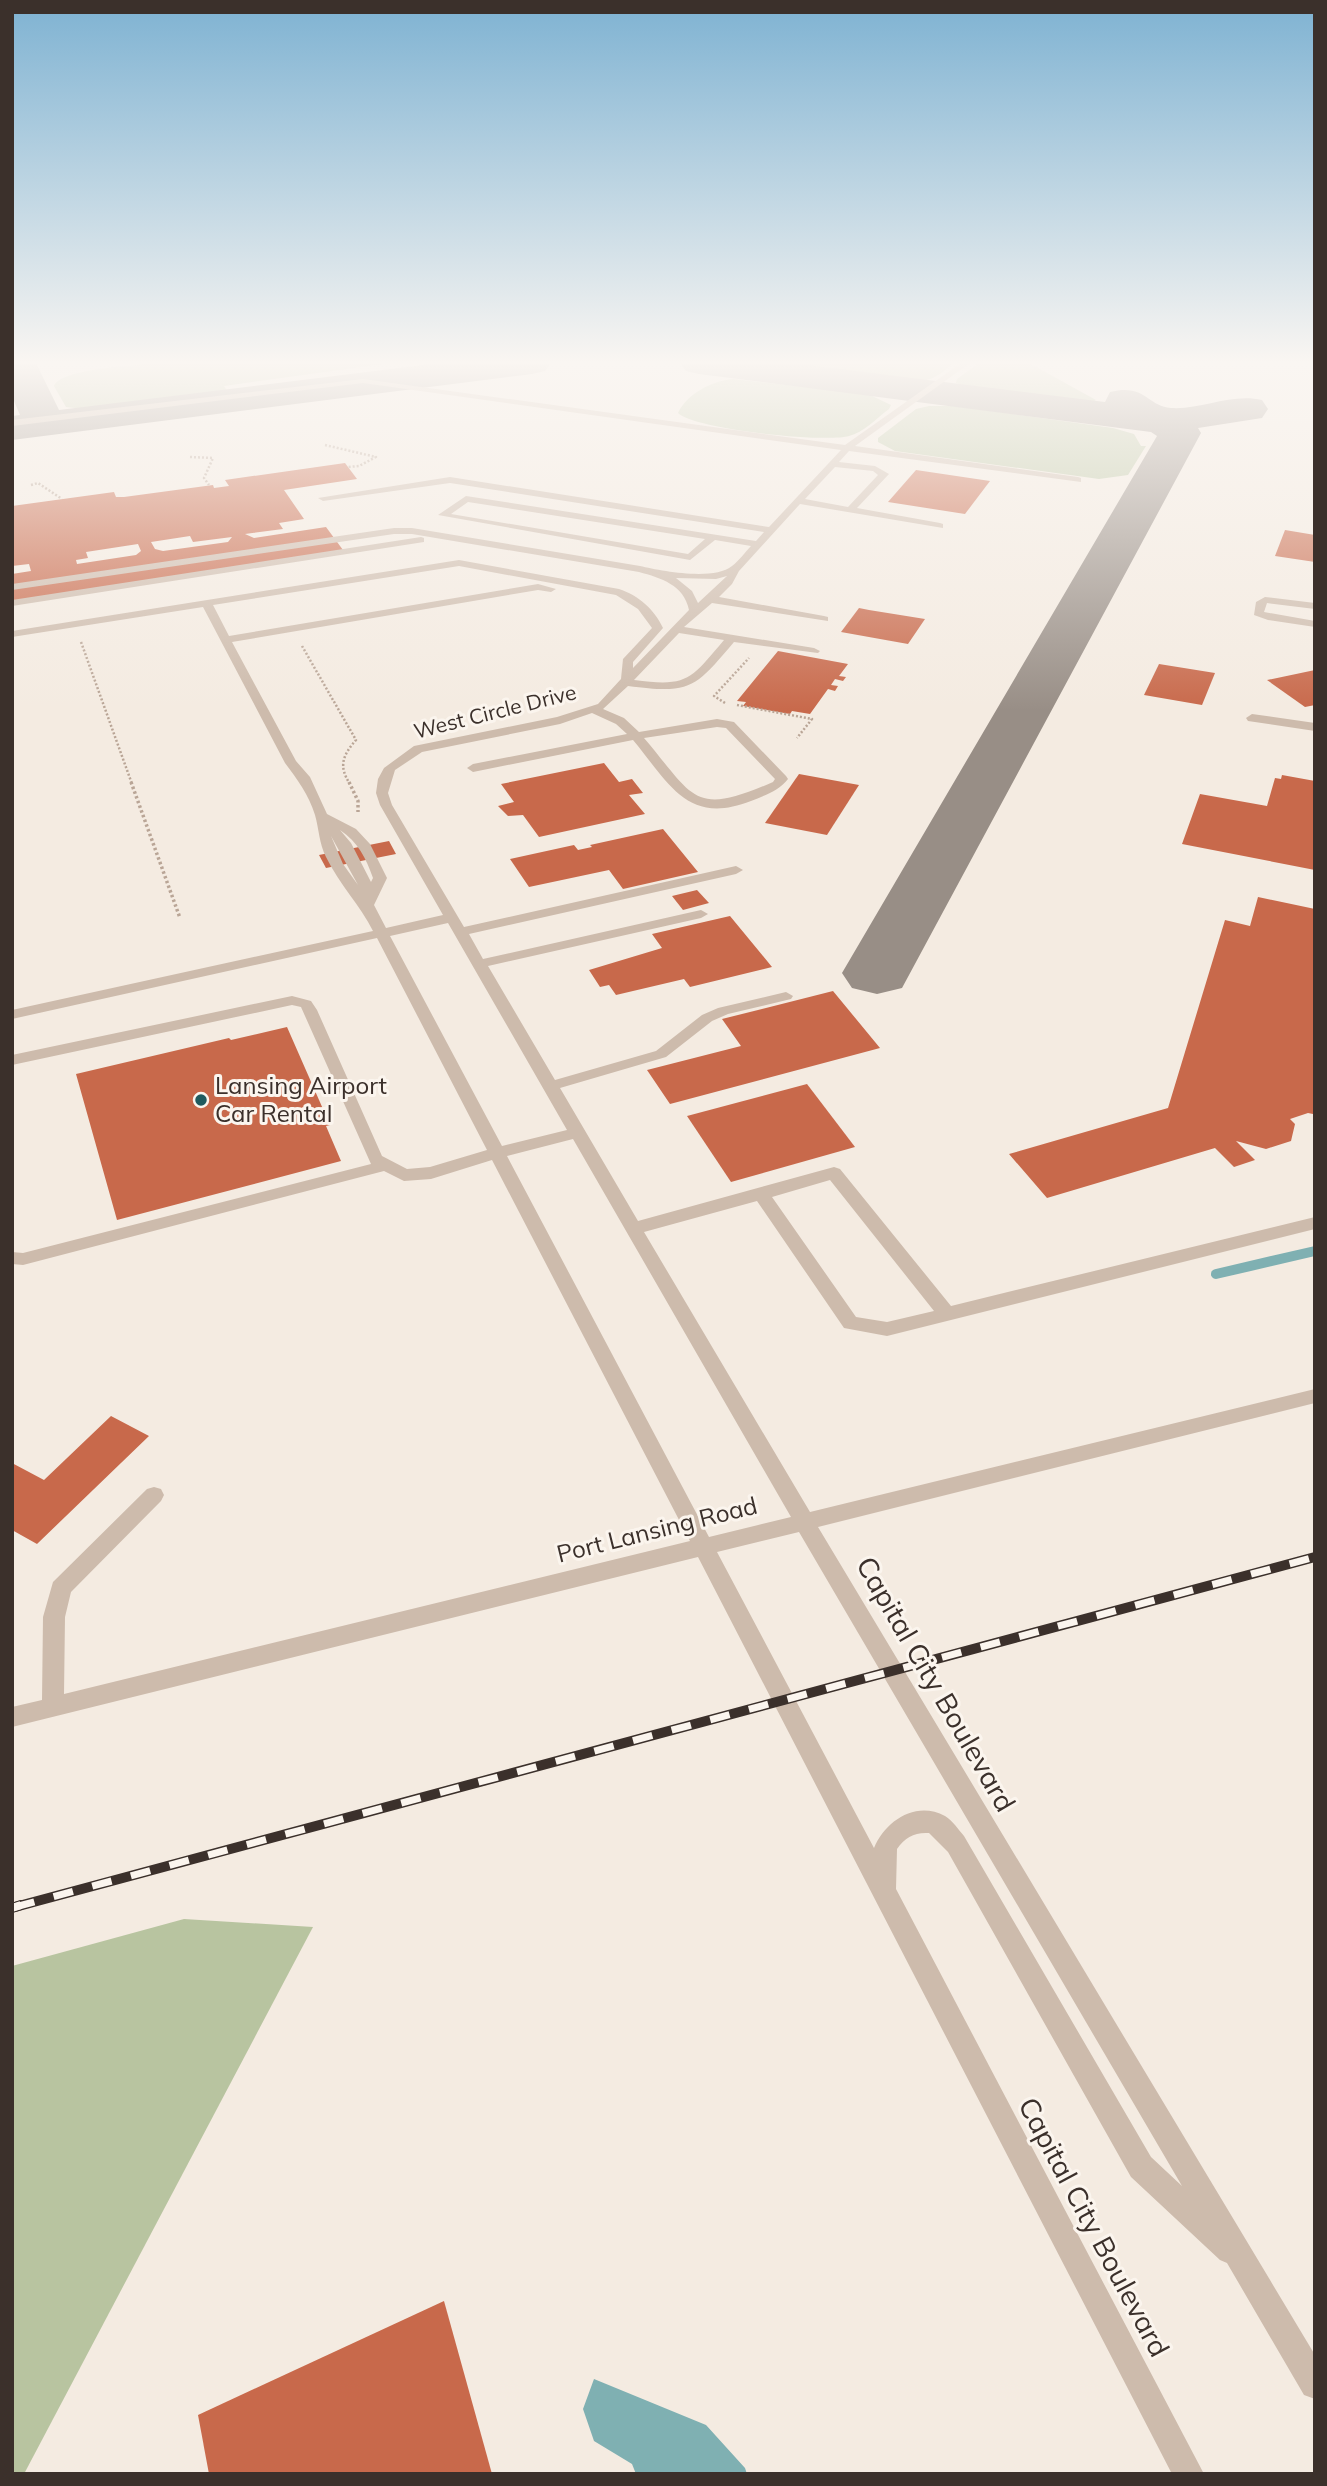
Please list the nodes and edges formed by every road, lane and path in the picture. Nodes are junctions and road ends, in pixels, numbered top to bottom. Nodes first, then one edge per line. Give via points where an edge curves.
1 (205, 479) edge
2 (819, 479) edge
3 (879, 479) edge
4 (1071, 479) edge
5 (1078, 480) dead end
6 (31, 485) dead end
7 (209, 485) dead end
8 (323, 498) dead end
9 (62, 499) dead end
10 (798, 501) junction
11 (852, 508) junction
12 (940, 526) dead end
13 (772, 530) junction
14 (713, 537) junction
15 (463, 540) junction
16 (758, 544) junction
17 (734, 570) junction
18 (663, 575) junction
19 (12, 587) edge
20 (710, 599) junction
21 (12, 603) edge
22 (206, 603) junction
23 (1315, 606) edge
24 (641, 608) junction
25 (694, 611) junction
26 (824, 619) dead end
27 (75, 624) junction
28 (1315, 624) edge
29 (292, 629) junction
30 (676, 629) junction
31 (12, 634) edge
32 (226, 640) junction
33 (729, 641) junction
34 (814, 652) dead end
35 (627, 682) junction
36 (592, 709) junction
37 (1252, 718) dead end
38 (1315, 727) edge
39 (636, 736) junction
40 (797, 738) dead end
41 (473, 768) dead end
42 (323, 816) junction
43 (352, 819) dead end
44 (736, 870) dead end
45 (367, 905) junction
46 (701, 914) dead end
47 (180, 918) dead end
48 (456, 925) junction
49 (382, 932) junction
50 (479, 964) junction
51 (786, 996) dead end
52 (12, 1015) edge
53 (12, 1060) edge
54 (550, 1086) junction
55 (577, 1133) junction
56 (496, 1153) junction
57 (383, 1166) junction
58 (761, 1194) junction
59 (1315, 1223) edge
60 (632, 1229) junction
61 (12, 1258) edge
62 (947, 1314) junction
63 (1315, 1396) edge
64 (154, 1495) dead end
65 (804, 1521) junction
66 (703, 1545) junction
67 (53, 1707) junction
68 (12, 1717) edge
69 (886, 1897) junction
70 (1245, 2264) junction
71 (1315, 2384) edge
72 (1189, 2474) edge

1 - 7 path
2 - 10 street, West Circle Drive
3 - 11 street
4 - 5 street
6 - 9 path via 38,484
8 - 13 street via 450,481
10 - 11 street
10 - 13 street, West Circle Drive
11 - 12 street
13 - 16 street, West Circle Drive
14 - 14 street via 466,499 443,515 690,556
14 - 16 street
15 - 18 street
15 - 19 street via 394,531
15 - 21 street via 408,541
16 - 17 street, West Circle Drive
17 - 18 street via 716,576
17 - 20 street, West Circle Drive
18 - 25 street via 688,593
20 - 25 street, West Circle Drive
20 - 26 street
22 - 24 street via 459,563 619,592
22 - 27 street
22 - 32 street, Capital City Boulevard
23 - 28 street via 1265,600 1258,613
24 - 29 street via 620,600 538,587
24 - 35 street via 658,628 627,661
25 - 30 street, West Circle Drive
27 - 31 street
27 - 47 path
29 - 32 street
29 - 43 path via 356,740 341,762 358,801 359,811
30 - 33 street
30 - 35 street, West Circle Drive
32 - 42 street, Capital City Boulevard
33 - 34 street
33 - 35 street via 690,685 668,688
33 - 40 path via 757,649 714,696 724,703 812,719
35 - 36 street, West Circle Drive via 602,706
36 - 39 street via 620,721
36 - 48 street, West Circle Drive via 559,720 435,744 418,749 390,768 382,793 386,805
37 - 38 street
39 - 39 street via 687,796 712,806 726,805 782,779 730,725 704,724
39 - 41 street
42 - 45 street, Capital City Boulevard via 322,834 338,870
42 - 45 street via 357,834 376,865 380,877
44 - 48 street
45 - 49 street, Capital City Boulevard
46 - 50 street
48 - 49 street
48 - 50 street, Capital City Boulevard
49 - 52 street
49 - 56 street, Capital City Boulevard
50 - 54 street, Capital City Boulevard
51 - 54 street via 707,1018 660,1054
53 - 57 street via 280,1000 299,1002 310,1010 375,1159
54 - 55 street, Capital City Boulevard
55 - 56 street
55 - 60 street, Capital City Boulevard
56 - 57 street via 431,1173 404,1175
56 - 66 street, Capital City Boulevard
57 - 61 street via 23,1259
58 - 60 street
58 - 62 street via 850,1323 887,1329
58 - 62 street via 834,1173
59 - 62 street
60 - 65 street, Capital City Boulevard
63 - 65 street, Port Lansing Road
64 - 67 street via 61,1588 54,1617
65 - 66 street, Port Lansing Road
65 - 70 street, Capital City Boulevard
66 - 67 street, Port Lansing Road
66 - 69 street, Capital City Boulevard
67 - 68 street, Port Lansing Road
69 - 70 street, Capital City Boulevard via 882,1860 886,1843 898,1829 918,1821 936,1824 956,1844 1141,2167
69 - 72 street, Capital City Boulevard
70 - 71 street, Capital City Boulevard

